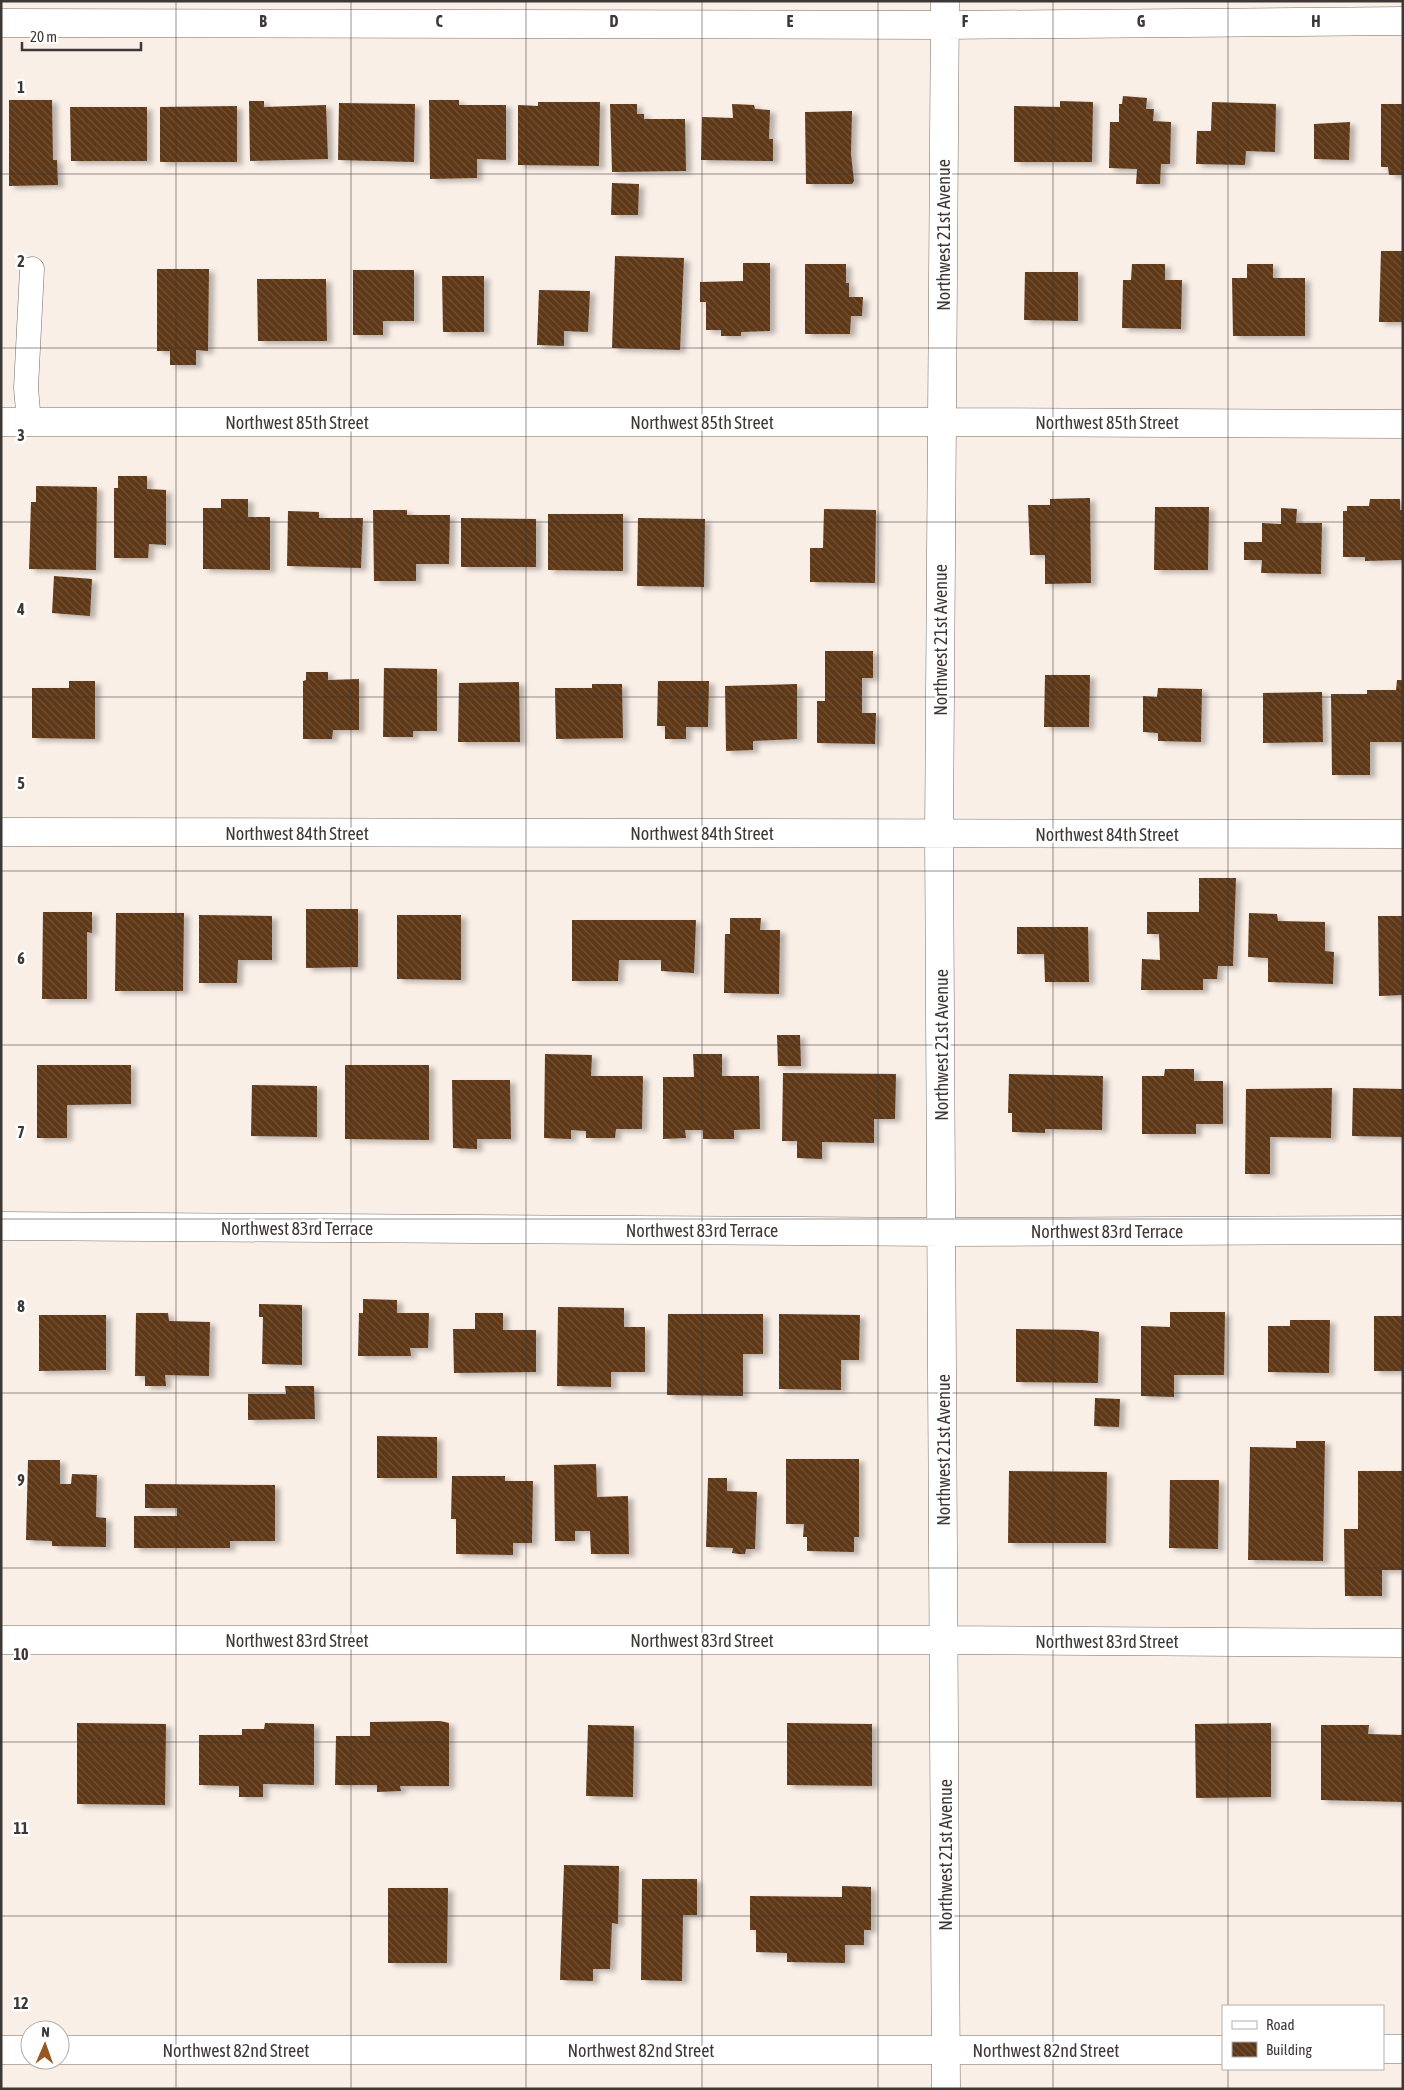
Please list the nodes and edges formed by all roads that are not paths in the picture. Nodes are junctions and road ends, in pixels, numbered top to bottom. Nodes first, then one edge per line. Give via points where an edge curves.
1 (945, 13) edge
2 (1403, 21) edge
3 (1, 23) edge
4 (32, 269) dead end
5 (1, 422) edge
6 (29, 422) junction
7 (942, 422) junction
8 (1403, 424) edge
9 (1, 832) edge
10 (939, 834) junction
11 (1403, 834) edge
12 (1, 1226) edge
13 (1403, 1230) edge
14 (942, 1232) junction
15 (1, 1640) edge
16 (944, 1640) junction
17 (1403, 1643) edge
18 (1, 2050) edge
19 (20, 2050) edge
20 (70, 2050) edge
21 (946, 2050) junction
22 (1222, 2050) edge
23 (1384, 2050) edge
24 (1403, 2050) edge
25 (946, 2089) edge

1 - 2 street
1 - 3 street
1 - 7 street, Northwest 21st Avenue
4 - 6 lane via 26,388
5 - 6 street, Northwest 85th Street
6 - 7 street, Northwest 85th Street
7 - 8 street, Northwest 85th Street
7 - 10 street, Northwest 21st Avenue
9 - 10 street, Northwest 84th Street
10 - 11 street, Northwest 84th Street
10 - 14 street, Northwest 21st Avenue
12 - 14 street, Northwest 83rd Terrace
13 - 14 street, Northwest 83rd Terrace
14 - 16 street, Northwest 21st Avenue
15 - 16 street, Northwest 83rd Street
16 - 17 street, Northwest 83rd Street
16 - 21 street, Northwest 21st Avenue
18 - 19 street
20 - 21 street, Northwest 82nd Street
21 - 22 street, Northwest 82nd Street
21 - 25 street, Northwest 21st Avenue
23 - 24 street

